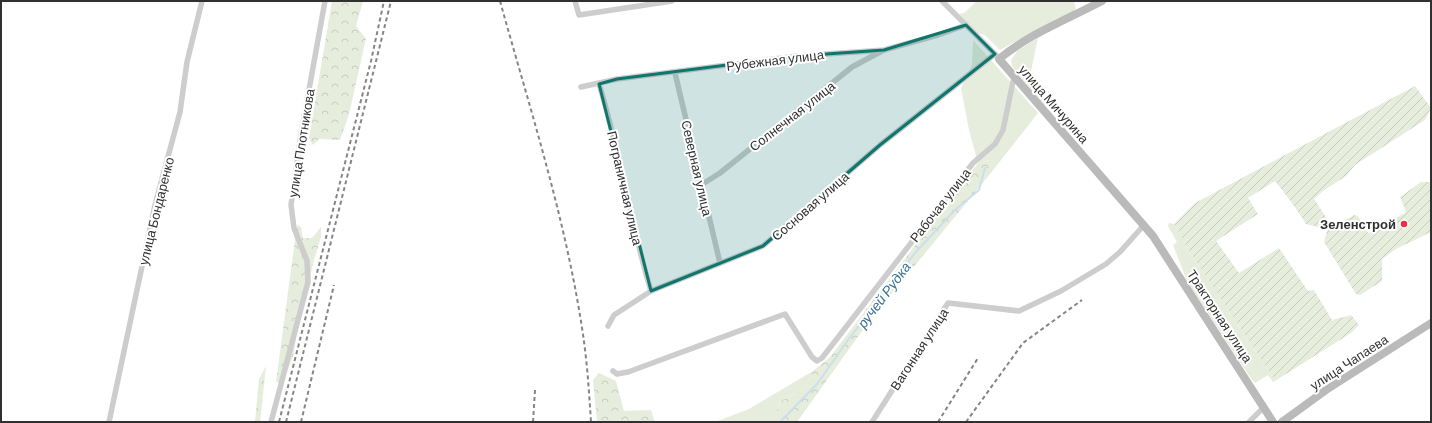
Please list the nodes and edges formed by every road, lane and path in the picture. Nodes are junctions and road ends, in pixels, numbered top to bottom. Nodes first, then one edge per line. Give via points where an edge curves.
1 (202, 1) edge
2 (325, 1) edge
3 (575, 1) edge
4 (672, 1) edge
5 (942, 1) edge
6 (1102, 1) edge
7 (966, 25) junction
8 (884, 50) junction
9 (997, 57) junction
10 (675, 73) junction
11 (1014, 76) junction
12 (599, 84) junction
13 (581, 87) dead end
14 (701, 184) junction
15 (1144, 225) junction
16 (720, 263) junction
17 (651, 291) junction
18 (1431, 322) edge
19 (608, 326) dead end
20 (613, 371) dead end
21 (1264, 407) junction
22 (109, 422) edge
23 (271, 422) edge
24 (872, 422) edge
25 (1249, 422) edge
26 (1273, 422) edge
27 (1282, 422) edge

1 - 22 street, улица Бондаренко via 187,62 180,112 155,205
2 - 23 street, улица Плотникова via 291,205 294,228 307,260 308,282
3 - 4 street via 579,15
5 - 7 street, улица Мичурина
6 - 9 main road
7 - 8 street, Рубежная улица
7 - 9 street, улица Мичурина
8 - 10 street, Рубежная улица via 797,56
8 - 14 street, Солнечная улица via 852,68 720,173
9 - 11 main road, улица Мичурина
9 - 16 street, Сосновая улица via 880,145 763,246
10 - 12 street, Рубежная улица via 617,79
10 - 14 street, Северная улица
11 - 15 main road, улица Мичурина
11 - 20 street, Рабочая улица via 1003,130 995,144 973,163 822,358 817,361 812,357 785,314 628,372 617,374
12 - 13 street, Рубежная улица
12 - 17 street, Пограничная улица via 607,109 637,244
14 - 16 street, Северная улица
15 - 21 main road, Тракторная улица
15 - 24 street, Вагонная улица via 1106,264 1061,291 1019,311 948,303
16 - 17 street, Сосновая улица
17 - 19 street, Сосновая улица via 614,315
18 - 27 main road, улица Чапаева via 1326,390
21 - 25 street
21 - 26 main road, Тракторная улица

